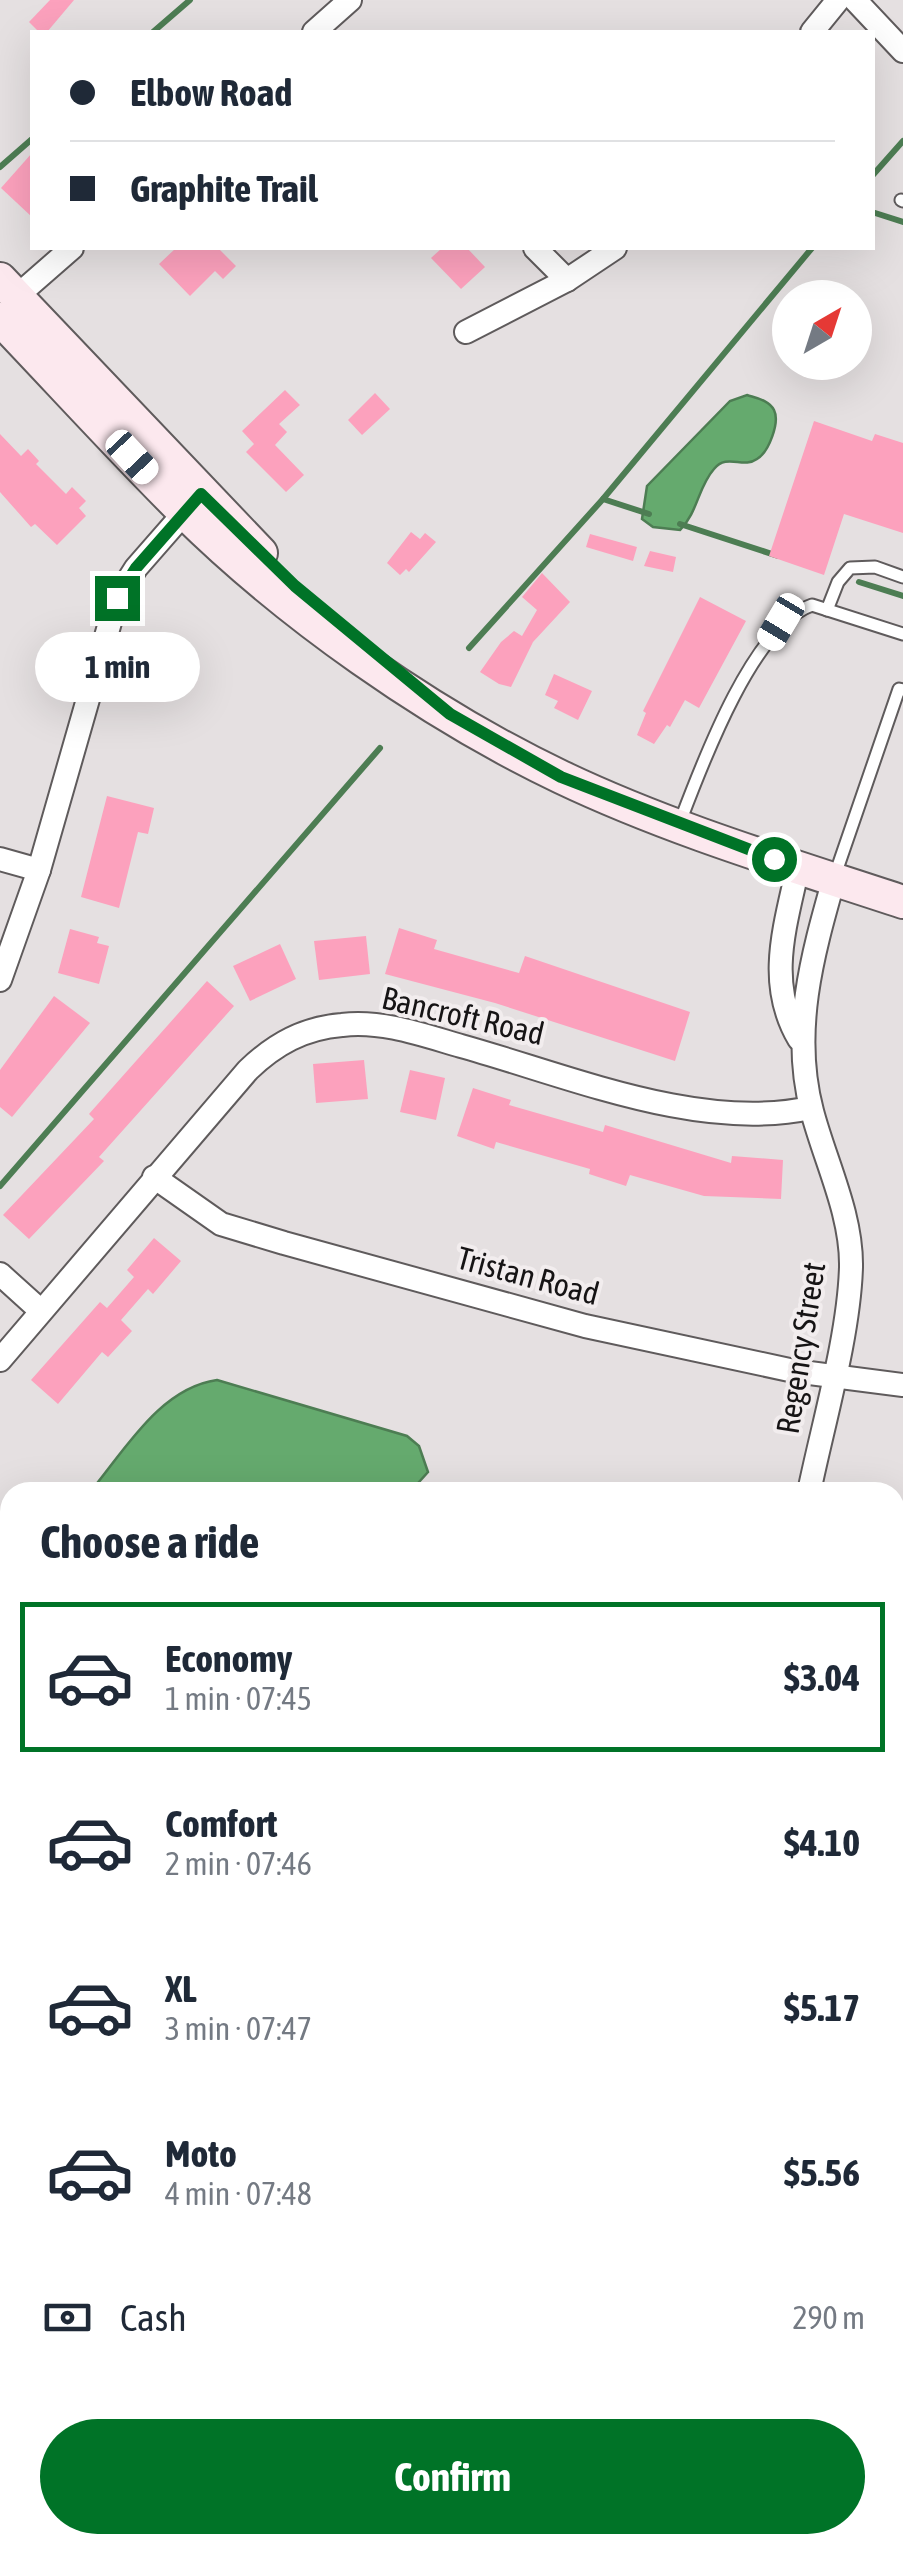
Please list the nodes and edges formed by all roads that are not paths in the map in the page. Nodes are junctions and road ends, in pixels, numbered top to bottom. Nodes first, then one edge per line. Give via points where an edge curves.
1 (350, 0) edge
2 (838, 0) edge
3 (855, 0) edge
4 (320, 30) edge
5 (814, 30) edge
6 (903, 51) edge
7 (69, 250) edge
8 (537, 250) edge
9 (611, 250) edge
10 (566, 280) junction
11 (6, 298) edge
12 (466, 332) dead end
13 (193, 503) junction
14 (903, 576) edge
15 (827, 610) junction
16 (903, 634) edge
17 (100, 652) junction
18 (167, 673) dead end
19 (903, 690) edge
20 (679, 826) junction
21 (0, 859) edge
22 (798, 867) junction
23 (39, 870) junction
24 (834, 879) junction
25 (903, 902) edge
26 (0, 980) edge
27 (800, 1039) junction
28 (810, 1108) junction
29 (154, 1177) junction
30 (0, 1274) edge
31 (41, 1311) junction
32 (0, 1360) edge
33 (832, 1377) junction
34 (903, 1385) edge
35 (811, 1482) edge

1 - 4 street
2 - 5 street
3 - 6 street
7 - 11 street
8 - 10 street
9 - 10 street
10 - 12 street
11 - 13 main road
13 - 17 street via 125,583
13 - 20 main road via 336,639 561,777
14 - 15 lane via 850,568
15 - 16 lane
15 - 20 lane via 812,605 781,622 713,733
17 - 18 lane
17 - 23 street
19 - 24 lane
20 - 22 main road
21 - 23 street
22 - 24 main road
22 - 27 street, Regency Street via 780,950 783,1012
23 - 26 street
24 - 25 main road
24 - 27 street, Regency Street
27 - 28 street, Regency Street
28 - 29 street, Bancroft Road via 767,1116 695,1112 407,1030 343,1024 287,1039 264,1055
28 - 33 street, Regency Street via 849,1246 849,1288
29 - 31 street, Bancroft Road
29 - 33 street, Tristan Road via 221,1224 284,1243 586,1326
30 - 31 street
31 - 32 street, Bancroft Road
33 - 34 street, Tristan Road
33 - 35 street, Regency Street

